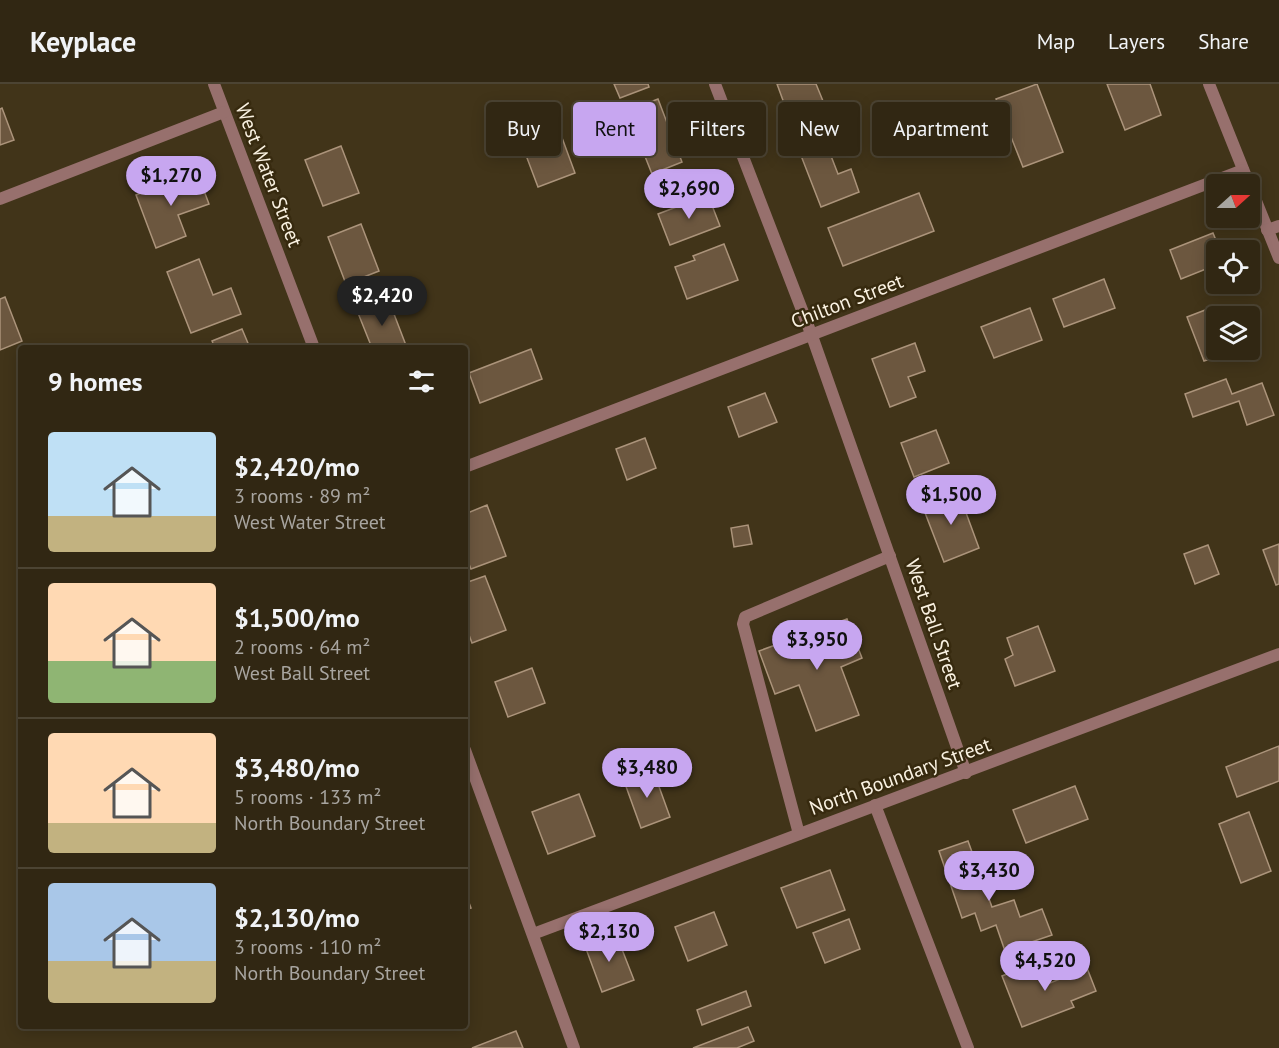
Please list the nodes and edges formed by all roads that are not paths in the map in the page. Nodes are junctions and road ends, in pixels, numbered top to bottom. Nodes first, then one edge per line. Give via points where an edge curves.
1 (715, 84) edge
2 (1209, 84) edge
3 (218, 85) edge
4 (224, 112) junction
5 (1243, 170) junction
6 (1245, 174) edge
7 (0, 199) edge
8 (1260, 205) edge
9 (1273, 228) edge
10 (1279, 258) edge
11 (812, 336) junction
12 (313, 345) edge
13 (468, 466) edge
14 (890, 556) junction
15 (1279, 654) edge
16 (468, 758) edge
17 (966, 773) junction
18 (875, 805) junction
19 (799, 834) junction
20 (534, 934) junction
21 (574, 1048) edge
22 (968, 1048) edge

1 - 11 street, West Ball Street
2 - 5 street
3 - 4 street, West Water Street
4 - 7 street
4 - 12 street, West Water Street
5 - 6 street
5 - 11 street, Chilton Street
8 - 9 street
9 - 10 street
11 - 13 street, Chilton Street
11 - 14 street, West Ball Street
14 - 17 street, West Ball Street
14 - 19 street via 745,617 743,624
15 - 17 street, North Boundary Street
16 - 20 street
17 - 18 street, North Boundary Street
18 - 19 street, North Boundary Street
18 - 22 street
19 - 20 street, North Boundary Street
20 - 21 street

